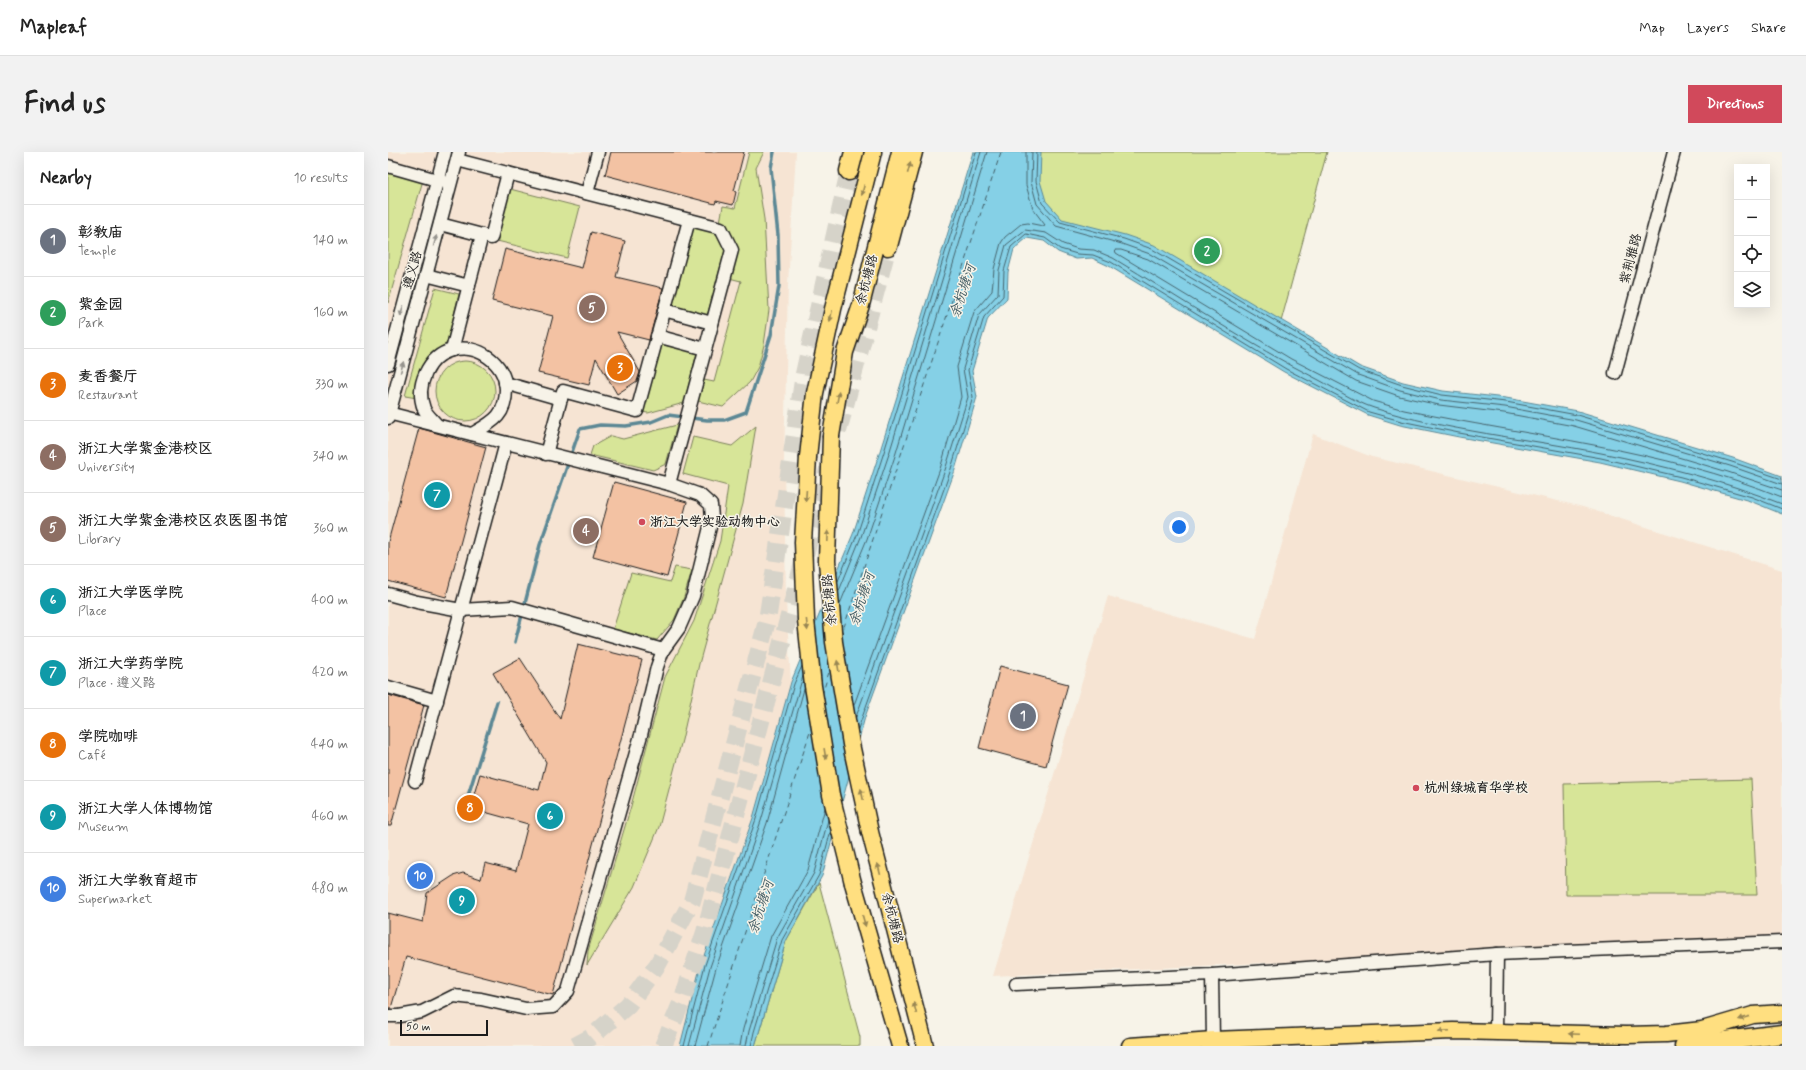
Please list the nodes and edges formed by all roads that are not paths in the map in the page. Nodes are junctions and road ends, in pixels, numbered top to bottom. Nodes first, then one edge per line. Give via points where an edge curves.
1 (445, 152) edge
2 (598, 152) edge
3 (854, 152) edge
4 (873, 152) edge
5 (900, 152) edge
6 (913, 152) edge
7 (1674, 152) edge
8 (458, 156) edge
9 (388, 166) edge
10 (849, 170) tunnel mouth
11 (508, 173) junction
12 (437, 180) junction
13 (451, 184) junction
14 (587, 193) junction
15 (689, 220) junction
16 (440, 224) junction
17 (482, 235) junction
18 (888, 246) tunnel mouth
19 (426, 275) junction
20 (469, 286) junction
21 (664, 310) junction
22 (712, 323) junction
23 (657, 336) junction
24 (705, 349) junction
25 (452, 350) junction
26 (388, 364) edge
27 (1616, 374) dead end
28 (505, 383) junction
29 (561, 399) junction
30 (388, 415) edge
31 (437, 425) junction
32 (472, 434) junction
33 (506, 443) junction
34 (551, 455) junction
35 (669, 484) junction
36 (388, 594) edge
37 (461, 610) junction
38 (663, 650) junction
39 (388, 687) edge
40 (437, 701) junction
41 (416, 781) dead end
42 (1782, 942) edge
43 (1497, 954) junction
44 (1212, 975) junction
45 (1016, 984) dead end
46 (1782, 1013) edge
47 (388, 1016) edge
48 (1782, 1021) edge
49 (1496, 1031) junction
50 (1782, 1034) edge
51 (1731, 1039) junction
52 (1213, 1040) junction
53 (900, 1046) edge
54 (925, 1046) edge
55 (1130, 1046) edge
56 (1684, 1046) edge

1 - 12 street, 遵义路
2 - 14 street
3 - 10 highway
4 -> 53 main road, 余杭塘路, bridge via 833,309 815,393 803,542 806,620 813,686 831,794 853,883
54 -> 5 main road, 余杭塘路, bridge via 870,832 851,744 834,642 827,561 831,436 845,352 861,305
18 -> 6 highway
7 - 27 street, 紫荆雅路
8 - 11 street
8 - 13 street, 遵义路
9 - 12 street
11 - 14 street
11 - 17 street via 491,238
12 - 13 street
12 -> 26 street, 遵义路
13 - 16 street, 遵义路
14 - 15 street
15 - 21 street
15 - 22 street via 721,228 732,250
16 - 17 street
19 -> 16 street, 遵义路
17 - 20 street
19 - 20 street
30 -> 19 street, 遵义路
20 - 25 street
21 - 22 street
21 - 23 street
22 - 24 street
23 - 24 street
23 - 29 street via 636,411 563,391
24 - 35 street
25 - 28 street via 475,350 494,360
25 - 31 street via 436,358 425,373 420,391 424,409
28 - 29 street
28 - 32 street via 506,402 495,421
29 - 34 street
30 - 31 street
31 - 32 street
32 - 33 street
33 - 34 street
33 - 37 street
34 - 35 street
35 - 38 street via 700,495 711,505 712,519 692,596 680,628
36 - 37 street
37 - 38 street via 512,607
37 - 40 street
38 - 47 street via 568,991 553,1007 526,1009 454,996 422,1012
39 - 40 street
40 - 41 street
42 - 43 street
43 - 44 street
43 - 49 street
44 - 45 street
44 - 52 street
46 -> 49 main road via 1753,1015 1702,1030 1666,1034
48 - 51 highway
49 -> 52 main road
50 - 51 highway
51 - 56 highway
52 - 55 main road

